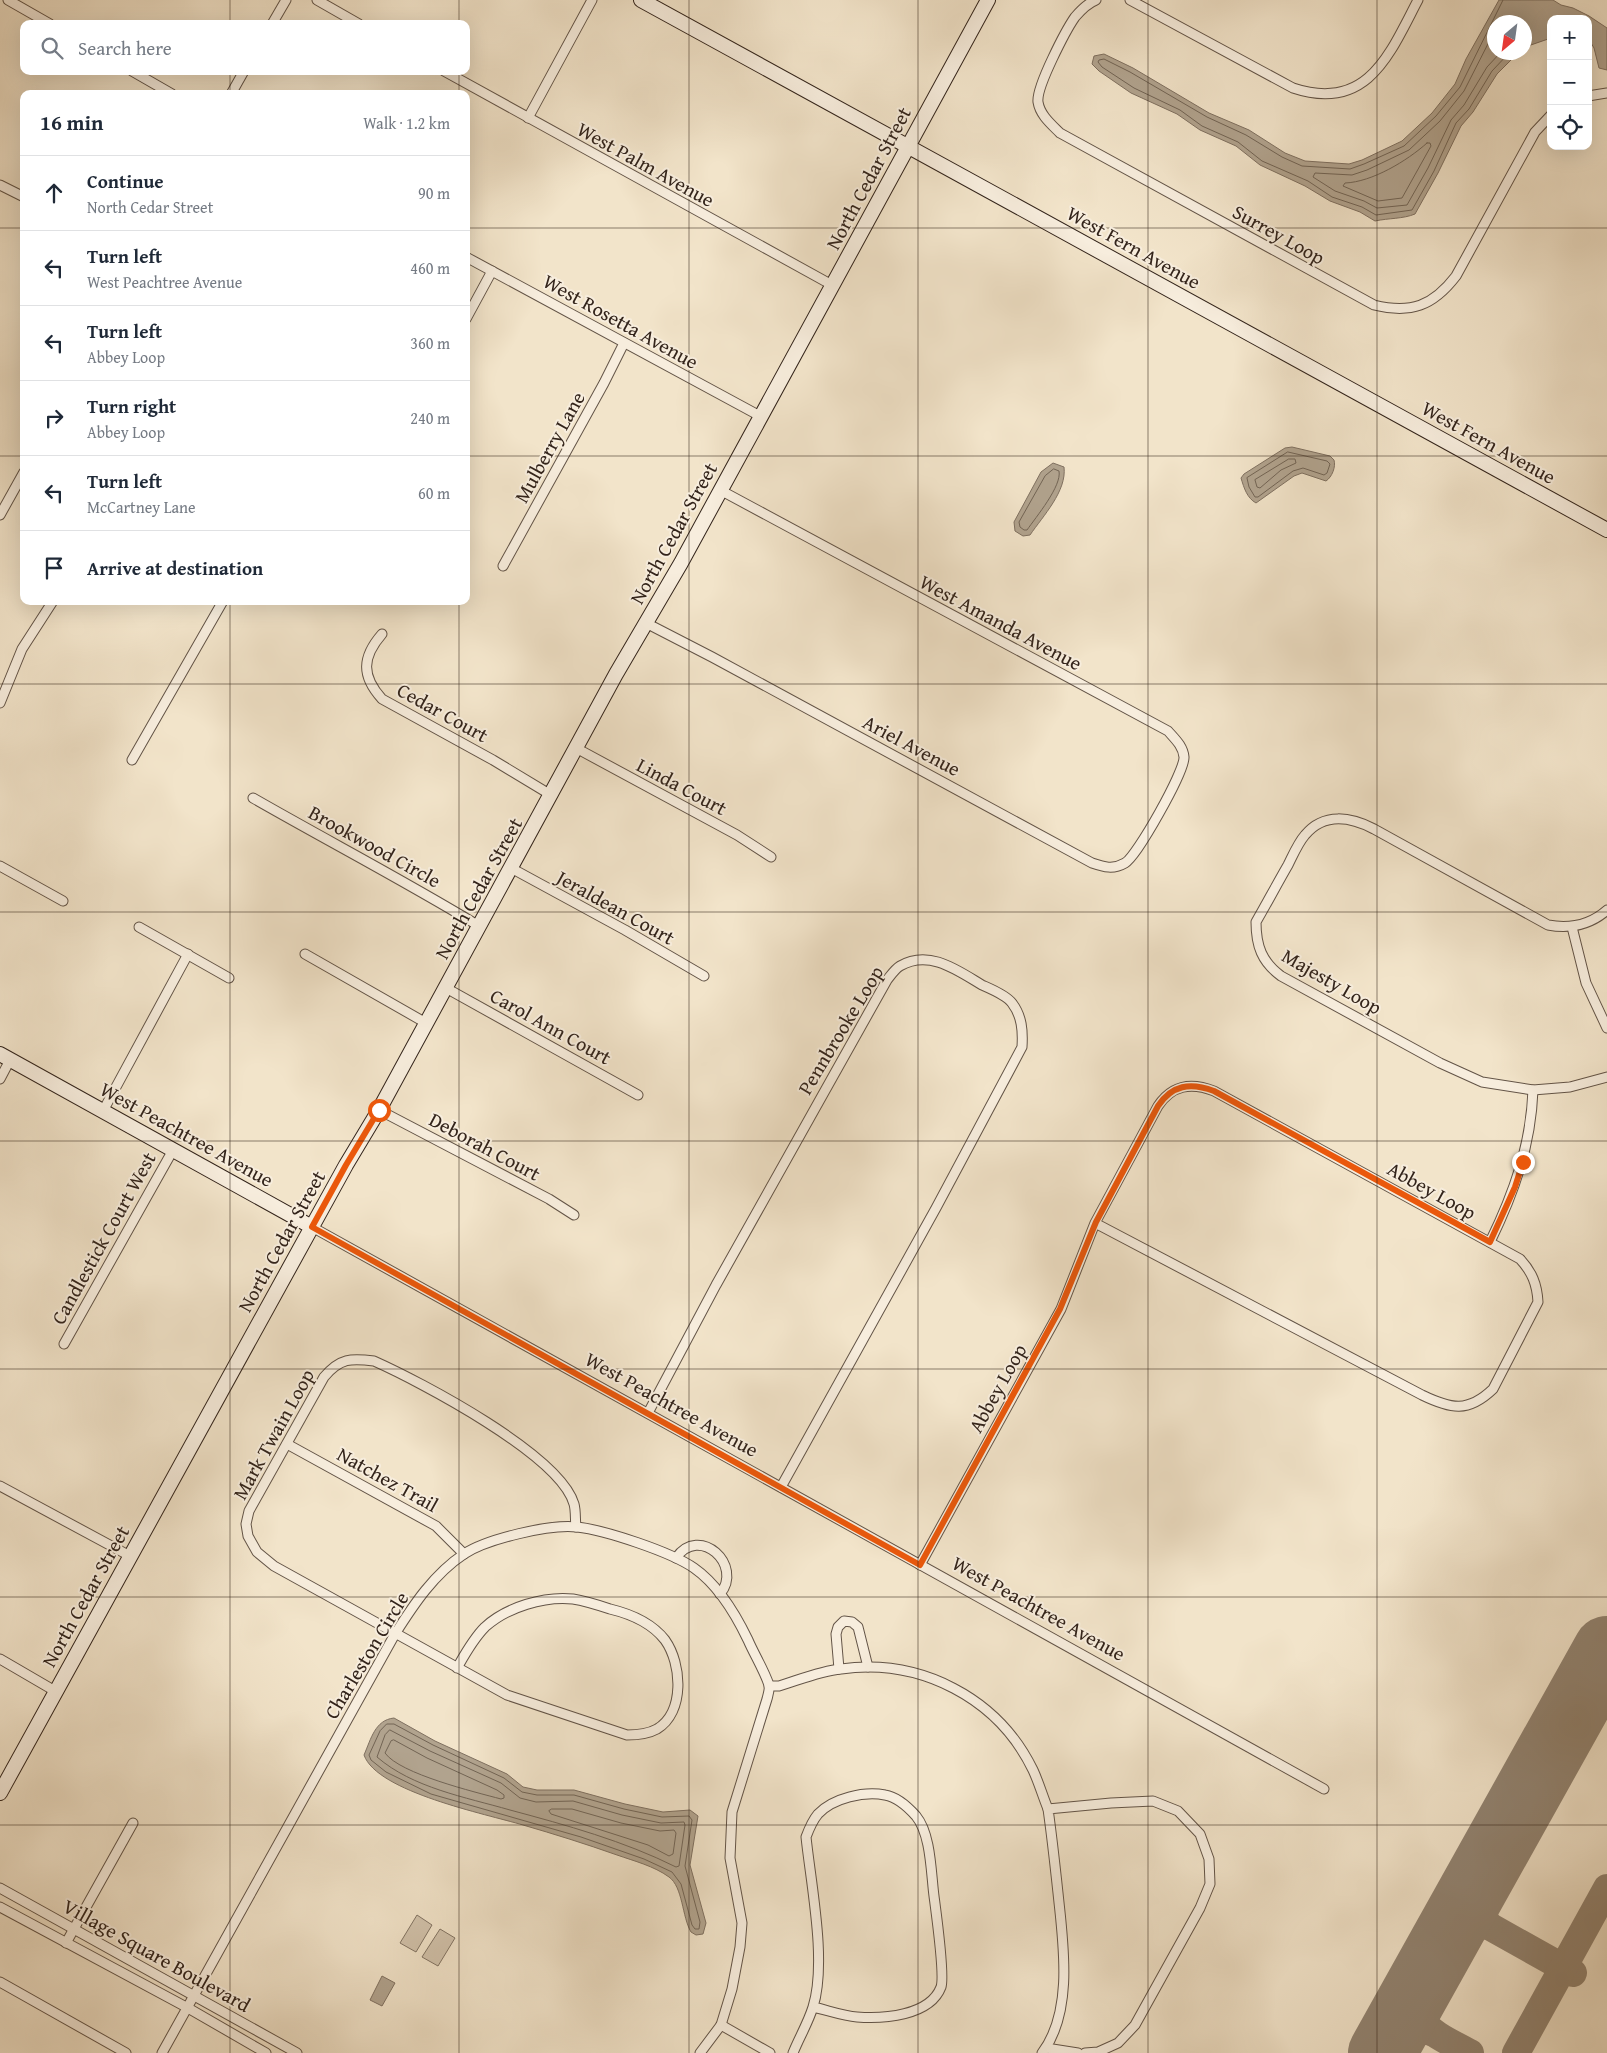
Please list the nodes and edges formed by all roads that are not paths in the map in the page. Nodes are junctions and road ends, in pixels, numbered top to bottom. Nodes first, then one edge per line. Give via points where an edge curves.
1 (8, 0) edge
2 (286, 0) edge
3 (317, 0) edge
4 (592, 0) edge
5 (641, 0) edge
6 (988, 0) edge
7 (1096, 0) edge
8 (1130, 0) edge
9 (1418, 0) edge
10 (43, 20) edge
11 (274, 20) edge
12 (351, 20) edge
13 (139, 75) edge
14 (242, 75) edge
15 (451, 75) edge
16 (165, 90) edge
17 (233, 90) edge
18 (1607, 93) edge
19 (1592, 95) edge
20 (528, 118) junction
21 (1547, 119) edge
22 (908, 146) junction
23 (0, 185) edge
24 (20, 195) edge
25 (470, 259) edge
26 (492, 271) junction
27 (832, 285) junction
28 (470, 312) edge
29 (624, 343) junction
30 (760, 416) junction
31 (20, 479) edge
32 (720, 490) junction
33 (0, 515) edge
34 (1607, 530) edge
35 (502, 566) dead end
36 (50, 605) edge
37 (220, 605) edge
38 (646, 624) junction
39 (382, 634) dead end
40 (0, 702) edge
41 (576, 748) junction
42 (132, 760) dead end
43 (551, 795) junction
44 (253, 798) dead end
45 (1150, 828) joint
46 (771, 857) dead end
47 (0, 866) edge
48 (511, 868) junction
49 (63, 901) dead end
50 (1607, 910) edge
51 (479, 926) junction
52 (139, 927) dead end
53 (1572, 927) junction
54 (188, 954) junction
55 (305, 954) dead end
56 (704, 976) dead end
57 (229, 978) dead end
58 (446, 988) junction
59 (426, 1023) junction
60 (1607, 1028) edge
61 (5, 1057) edge
62 (1607, 1077) edge
63 (0, 1079) edge
64 (1533, 1090) junction
65 (638, 1095) dead end
66 (379, 1110) junction
67 (103, 1111) junction
68 (173, 1150) junction
69 (574, 1215) dead end
70 (1096, 1222) junction
71 (312, 1227) junction
72 (1490, 1242) junction
73 (64, 1344) dead end
74 (648, 1414) junction
75 (287, 1444) junction
76 (0, 1486) edge
77 (781, 1487) junction
78 (576, 1527) junction
79 (464, 1554) junction
80 (130, 1556) junction
81 (676, 1558) junction
82 (920, 1565) junction
83 (720, 1594) junction
84 (395, 1634) junction
85 (0, 1659) edge
86 (868, 1667) junction
87 (457, 1668) junction
88 (839, 1669) junction
89 (769, 1686) junction
90 (55, 1691) junction
91 (1324, 1789) dead end
92 (0, 1793) edge
93 (1048, 1809) junction
94 (132, 1823) dead end
95 (0, 1888) edge
96 (0, 1907) edge
97 (74, 1929) junction
98 (66, 1943) junction
99 (0, 1982) edge
100 (194, 1996) junction
101 (813, 2006) junction
102 (188, 2008) junction
103 (721, 2025) junction
104 (1044, 2050) edge
105 (126, 2053) edge
106 (162, 2053) edge
107 (266, 2053) edge
108 (297, 2053) edge
109 (700, 2053) edge
110 (770, 2053) edge
111 (792, 2053) edge
112 (1078, 2053) edge
113 (1085, 2053) edge

1 - 10 street
2 - 11 street
3 - 12 street
4 - 20 street
5 - 22 street, West Fern Avenue
6 - 22 street, North Cedar Street
7 - 21 street, Surrey Loop via 1075,18 1042,80 1038,102 1043,115 1060,133 1374,305 1392,309 1412,308 1430,302 1445,291 1535,132
8 - 9 street via 1293,88 1320,93 1348,89 1376,72 1390,55
13 - 16 street
14 - 17 street
15 - 20 street, West Palm Avenue
18 - 19 street
20 - 27 street, West Palm Avenue
22 - 27 street, North Cedar Street
22 - 34 street, West Fern Avenue
23 - 24 street
25 - 26 street, West Rosetta Avenue
26 - 28 street
26 - 29 street, West Rosetta Avenue
27 - 30 street, North Cedar Street
29 - 30 street, West Rosetta Avenue
29 - 35 street, Mulberry Lane
30 - 32 street, North Cedar Street
31 - 33 street
32 - 38 street, North Cedar Street
32 - 45 street, West Amanda Avenue via 1168,732 1181,746 1182,770
36 - 40 street via 22,649
37 - 42 street
38 - 41 street, North Cedar Street
38 - 45 street, Ariel Avenue via 1092,864 1106,868 1127,862
39 - 43 street, Cedar Court via 365,664 368,679 382,698
41 - 43 street, North Cedar Street
41 - 46 street, Linda Court via 737,835
43 - 48 street, North Cedar Street
44 - 51 street, Brookwood Circle via 421,890
47 - 49 street
48 - 51 street, North Cedar Street
48 - 56 street, Jeraldean Court
50 - 53 street, Majesty Loop via 1591,922
51 - 58 street, North Cedar Street
52 - 54 street
53 - 60 street via 1586,983
53 - 64 street, Majesty Loop via 1548,925 1374,829 1343,818 1328,819 1305,835 1256,922 1258,947 1263,959 1281,976 1459,1072 1482,1082
54 - 57 street
54 - 67 street
55 - 59 street
58 - 59 street, North Cedar Street
58 - 65 street, Carol Ann Court
59 - 66 street, North Cedar Street
61 - 63 street
61 - 67 street, West Peachtree Avenue
62 - 64 street, Majesty Loop via 1570,1087
64 - 72 street via 1530,1133 1523,1162
66 - 69 street, Deborah Court
66 - 71 street, North Cedar Street
67 - 68 street, West Peachtree Avenue
68 - 71 street, West Peachtree Avenue
68 - 73 street, Candlestick Court West
70 - 72 street, Abbey Loop via 1162,1099 1179,1089 1200,1086
70 - 72 street, Abbey Loop via 1422,1395 1454,1407 1469,1406 1482,1400 1493,1389 1538,1302 1531,1271 1520,1259
70 - 82 street, Abbey Loop via 1060,1309
71 - 74 street, West Peachtree Avenue
71 - 80 street, North Cedar Street
74 - 77 street, West Peachtree Avenue
74 - 77 street, Pennbrooke Loop via 716,1285 887,980 898,966 914,960 946,964 1011,1001 1023,1029 1022,1047
75 - 78 street, Mark Twain Loop via 331,1369 342,1361 357,1358 374,1361 513,1438 564,1485 574,1503
75 - 79 street, Natchez Trail via 436,1526
75 - 84 street, Mark Twain Loop via 249,1511 248,1536 257,1552 274,1566
76 - 80 street
77 - 82 street, West Peachtree Avenue
78 - 79 street, Charleston Circle via 516,1535
78 - 81 street, Charleston Circle
79 - 84 street, Charleston Circle via 417,1600
80 - 90 street, North Cedar Street
81 - 83 street, Charleston Circle via 695,1569
81 - 83 street via 689,1545 708,1546 715,1551 726,1568 727,1580
82 - 91 street, West Peachtree Avenue
83 - 89 street, Charleston Circle via 737,1617
84 - 87 street, Mark Twain Loop
84 - 100 street, Charleston Circle
85 - 90 street
86 - 88 street
86 - 88 street via 858,1627 844,1621 836,1634
86 - 93 street via 897,1669 940,1680 982,1705 1004,1726 1021,1749 1034,1771
87 - 87 street, Mark Twain Loop via 469,1646 486,1627 509,1612 547,1599 572,1599 630,1614 648,1624 665,1640 677,1665 679,1686 671,1714 657,1729 641,1735 627,1735 507,1696
88 - 89 street
89 - 103 street via 732,1812 730,1858 742,1923 732,1989
90 - 92 street, North Cedar Street
93 - 104 street via 1063,1937 1064,1982 1059,2015
93 - 113 street via 1153,1801 1178,1810 1200,1834 1209,1859 1210,1884 1200,1908 1134,2025 1118,2043 1098,2052
94 - 97 street
95 - 97 street, Village Square Boulevard
96 - 98 street, Village Square Boulevard
97 - 98 street
97 - 100 street, Village Square Boulevard
98 - 102 street, Village Square Boulevard
99 - 105 street
100 - 102 street, Charleston Circle
100 - 108 street, Village Square Boulevard
101 - 101 street via 857,2017 901,2015 918,2010 932,2000 941,1986 935,1902 925,1832 903,1803 886,1795 864,1795 832,1803 812,1823 806,1837 818,1944 818,1983
101 - 111 street
102 - 106 street, Charleston Circle
102 - 107 street, Village Square Boulevard
103 - 109 street
103 - 110 street
104 - 112 street

